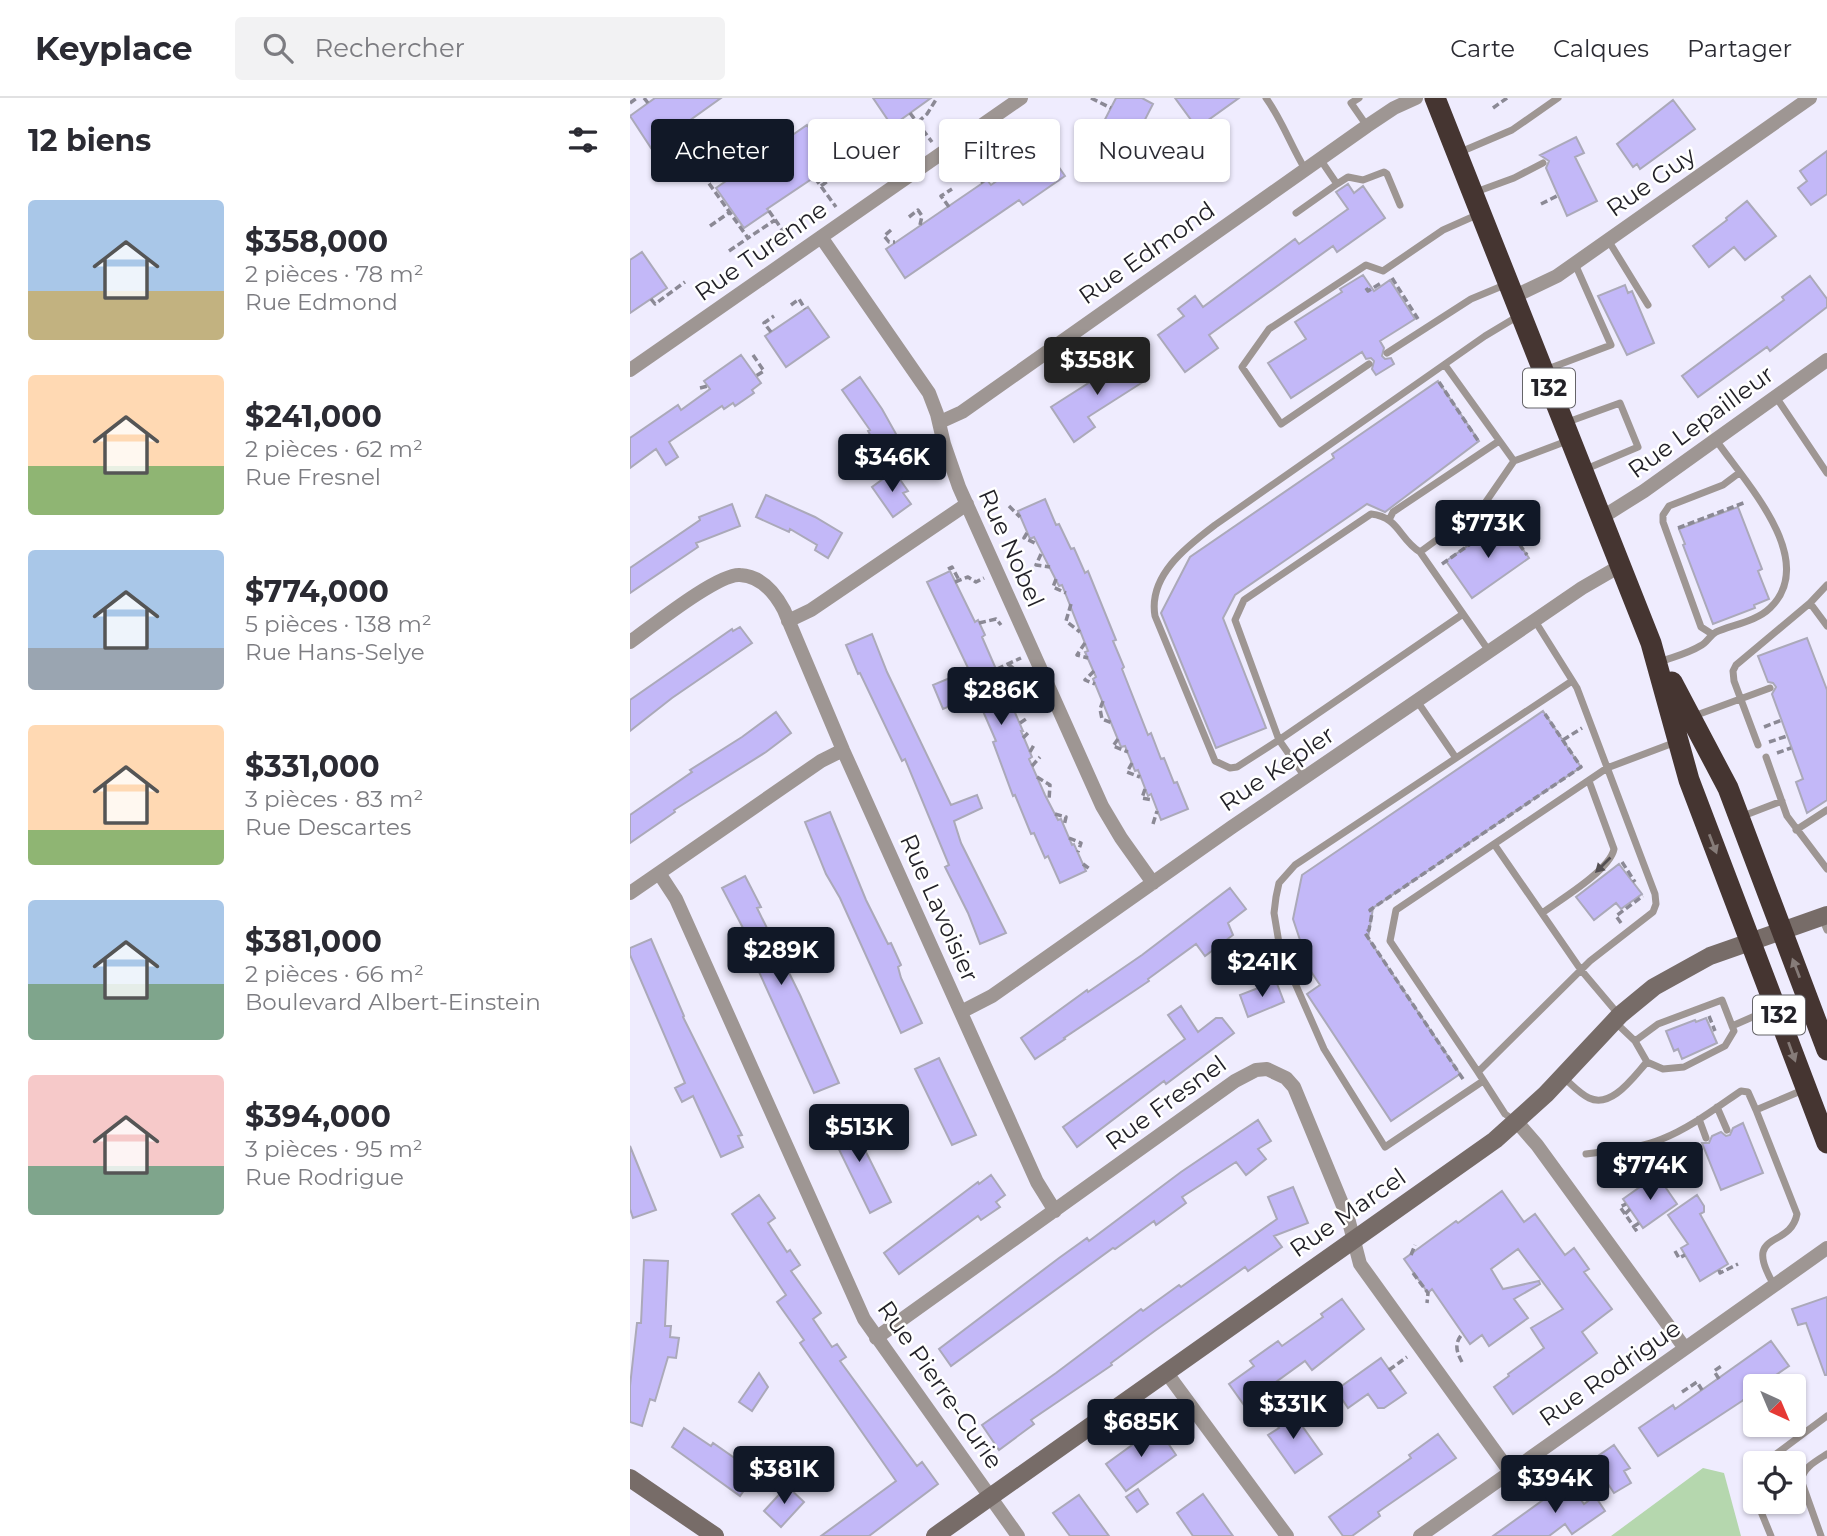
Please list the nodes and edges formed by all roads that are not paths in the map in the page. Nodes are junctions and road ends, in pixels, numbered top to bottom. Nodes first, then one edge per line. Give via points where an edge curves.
1 (1021, 98) edge
2 (1266, 98) edge
3 (1359, 98) edge
4 (1416, 98) edge
5 (1435, 98) edge
6 (1558, 98) edge
7 (1810, 98) edge
8 (1367, 126) junction
9 (1456, 153) junction
10 (1320, 159) junction
11 (1543, 163) dead end
12 (1306, 169) junction
13 (1337, 184) junction
14 (1472, 193) junction
15 (1400, 205) dead end
16 (1296, 213) dead end
17 (1480, 214) junction
18 (821, 237) junction
19 (1608, 240) junction
20 (1574, 264) junction
21 (1514, 298) junction
22 (1648, 305) dead end
23 (1387, 353) dead end
24 (1827, 360) edge
25 (1369, 364) dead end
26 (1445, 365) junction
27 (630, 370) edge
28 (1543, 371) junction
29 (1775, 397) junction
30 (940, 422) junction
31 (1567, 432) junction
32 (1716, 439) junction
33 (1499, 441) junction
34 (1514, 461) junction
35 (1582, 470) junction
36 (1739, 473) junction
37 (1827, 473) edge
38 (967, 504) junction
39 (1601, 518) junction
40 (1389, 520) junction
41 (1420, 551) junction
42 (1620, 566) junction
43 (1827, 585) edge
44 (1810, 603) junction
45 (1463, 614) junction
46 (788, 621) junction
47 (1535, 621) junction
48 (1827, 626) edge
49 (1712, 634) junction
50 (630, 642) edge
51 (1489, 651) junction
52 (1656, 656) junction
53 (1572, 681) junction
54 (1770, 688) dead end
55 (1741, 699) junction
56 (1417, 701) junction
57 (1686, 729) junction
58 (1279, 740) junction
59 (1758, 745) road end
60 (843, 750) junction
61 (1766, 757) dead end
62 (1456, 758) junction
63 (1607, 768) junction
64 (1305, 777) junction
65 (1589, 781) junction
66 (1782, 801) junction
67 (1827, 810) edge
68 (1739, 818) junction
69 (1796, 830) junction
70 (1494, 844) junction
71 (1827, 869) edge
72 (659, 873) junction
73 (1153, 883) junction
74 (630, 893) edge
75 (1542, 914) junction
76 (1825, 921) edge
77 (1782, 933) junction
78 (1751, 942) junction
79 (1581, 970) junction
80 (1776, 1007) junction
81 (961, 1012) junction
82 (1617, 1018) junction
83 (1732, 1026) junction
84 (1635, 1041) junction
85 (1827, 1050) edge
86 (1647, 1062) junction
87 (1478, 1072) junction
88 (1563, 1077) junction
89 (1483, 1081) junction
90 (1806, 1089) junction
91 (1717, 1107) junction
92 (1756, 1110) junction
93 (1699, 1119) junction
94 (1517, 1122) junction
95 (1727, 1130) dead end
96 (1706, 1138) dead end
97 (1827, 1143) edge
98 (1586, 1154) dead end
99 (1055, 1211) junction
100 (1353, 1239) junction
101 (1827, 1248) edge
102 (1774, 1284) junction
103 (876, 1338) junction
104 (1684, 1347) junction
105 (1166, 1371) junction
106 (1827, 1416) edge
107 (1780, 1451) edge
108 (1827, 1454) edge
109 (1510, 1472) junction
110 (630, 1478) edge
111 (990, 1497) junction
112 (1762, 1514) edge
113 (715, 1536) edge
114 (935, 1536) edge
115 (1018, 1536) edge
116 (1287, 1536) edge
117 (1420, 1536) edge
118 (1771, 1536) edge
119 (1821, 1536) edge

1 - 18 street, Rue Turenne
2 - 12 lane
3 - 8 lane via 1351,103
4 - 8 street, Rue Edmond
5 - 9 highway, 132
6 - 9 lane via 1511,130
7 - 19 street, Rue Guy
8 - 10 street, Rue Edmond
9 - 14 highway, 132
10 - 12 street, Rue Edmond
10 - 13 lane
11 - 14 lane
12 - 30 street, Rue Edmond via 962,412
13 - 15 lane via 1348,177 1363,180 1384,172
13 - 16 lane
14 - 17 highway, 132
17 - 21 highway, 132
17 - 25 lane via 1443,230 1383,271 1366,265 1269,329 1242,368 1281,424
18 - 27 street, Rue Turenne
18 - 30 street, Rue Nobel via 929,393
19 - 20 street, Rue Guy
19 - 22 lane
20 - 21 street, Rue Guy
20 - 28 lane via 1611,345
21 - 23 lane via 1471,299
21 - 26 lane via 1485,336
21 - 28 highway, 132
24 - 29 street, Rue Lepailleur
26 - 33 lane
26 - 58 lane via 1202,535 1158,584 1155,616 1215,761 1237,767
28 - 31 highway, 132
29 - 32 street, Rue Lepailleur
29 - 37 lane
30 - 38 street, Rue Nobel via 948,458
31 - 34 lane
31 - 35 highway, 132
31 - 35 lane via 1620,403 1639,447
32 - 36 lane
32 - 39 street, Rue Lepailleur
33 - 34 lane
33 - 40 lane via 1394,512
34 - 41 lane via 1483,506
35 - 39 highway, 132
36 - 49 lane via 1780,536 1787,576 1769,609
36 - 49 lane via 1723,485 1669,506 1663,515 1701,626
38 - 46 street
38 - 73 street, Rue Nobel via 1102,806
39 - 42 highway, 132
40 - 41 lane
40 - 58 lane via 1378,514 1365,516 1249,596 1239,608 1235,620
41 - 45 lane
42 - 47 street, Rue Kepler
42 - 52 highway, 132
43 - 44 lane
44 - 48 lane
44 - 55 lane via 1736,665 1734,681
45 - 51 lane
45 - 58 lane
46 - 50 street, Rue Lavoisier via 779,600 765,585 738,574 713,584
46 - 60 street, Rue Lavoisier
47 - 51 street, Rue Kepler
47 - 53 lane
49 - 52 lane via 1702,646
51 - 56 street, Rue Kepler
52 - 57 highway, 132
53 - 62 lane
53 - 63 lane
54 - 55 lane
55 - 57 lane
55 - 59 lane
56 - 62 lane
56 - 64 street, Rue Kepler
57 - 63 lane
57 - 68 highway, 132 via 1728,788
57 -> 78 highway, 132 via 1689,780
58 - 64 lane
60 - 72 street
60 - 81 street, Rue Lavoisier
61 - 66 lane
62 - 89 lane via 1295,865 1279,883 1274,913 1280,948 1324,1049 1385,1147
63 - 65 lane
63 - 79 lane via 1656,904 1653,912
64 - 73 street, Rue Kepler
65 - 70 lane
65 -> 75 lane via 1613,854
66 - 68 lane
66 - 69 lane
67 - 69 lane
68 - 77 highway, 132
69 - 71 lane
70 - 75 lane
70 - 87 lane via 1396,910 1390,941
72 - 74 street
72 - 103 street, Rue Pierre-Curie via 676,899
73 - 81 street, Rue Kepler via 992,996
75 - 79 lane
76 - 77 street, Rue Marcel
77 - 78 street, Rue Marcel
85 -> 77 highway, 132
78 - 80 highway, 132
78 - 82 street, Rue Marcel via 1690,965
79 - 82 lane
79 - 87 lane
80 - 83 lane
80 -> 90 highway, 132
81 - 99 street, Rue Lavoisier via 1037,1182
82 - 84 lane
82 - 88 street, Rue Marcel
83 - 84 lane via 1722,1000 1657,1024
83 - 86 lane via 1726,1046 1684,1067 1663,1069
84 - 86 lane
86 - 88 lane via 1622,1090 1603,1099 1590,1099
87 - 89 lane
88 - 94 street, Rue Marcel
89 - 94 lane via 1505,1114
90 - 92 lane
90 - 97 highway, 132
91 - 92 lane via 1745,1091
91 - 93 lane
91 - 95 lane
92 - 102 lane via 1797,1214 1794,1224 1768,1244 1762,1255
93 - 96 lane
93 - 98 lane via 1648,1144
94 - 100 street, Rue Marcel
94 - 104 street
99 - 100 street, Rue Fresnel via 1235,1081 1267,1069 1286,1078 1300,1098
99 - 103 street, Rue Fresnel
100 - 105 street, Rue Marcel
100 - 109 street, Rue Fresnel via 1360,1264
101 - 102 street, Rue Rodrigue
102 - 104 street, Rue Rodrigue
103 - 111 street, Rue Pierre-Curie
104 - 109 street, Rue Rodrigue
105 - 111 street, Rue Marcel
105 - 116 street
106 - 107 lane
108 - 119 lane via 1810,1465 1801,1480
109 - 117 street, Rue Rodrigue
110 - 113 street
111 - 114 street, Rue Marcel
111 - 115 street, Rue Pierre-Curie
112 - 118 lane

